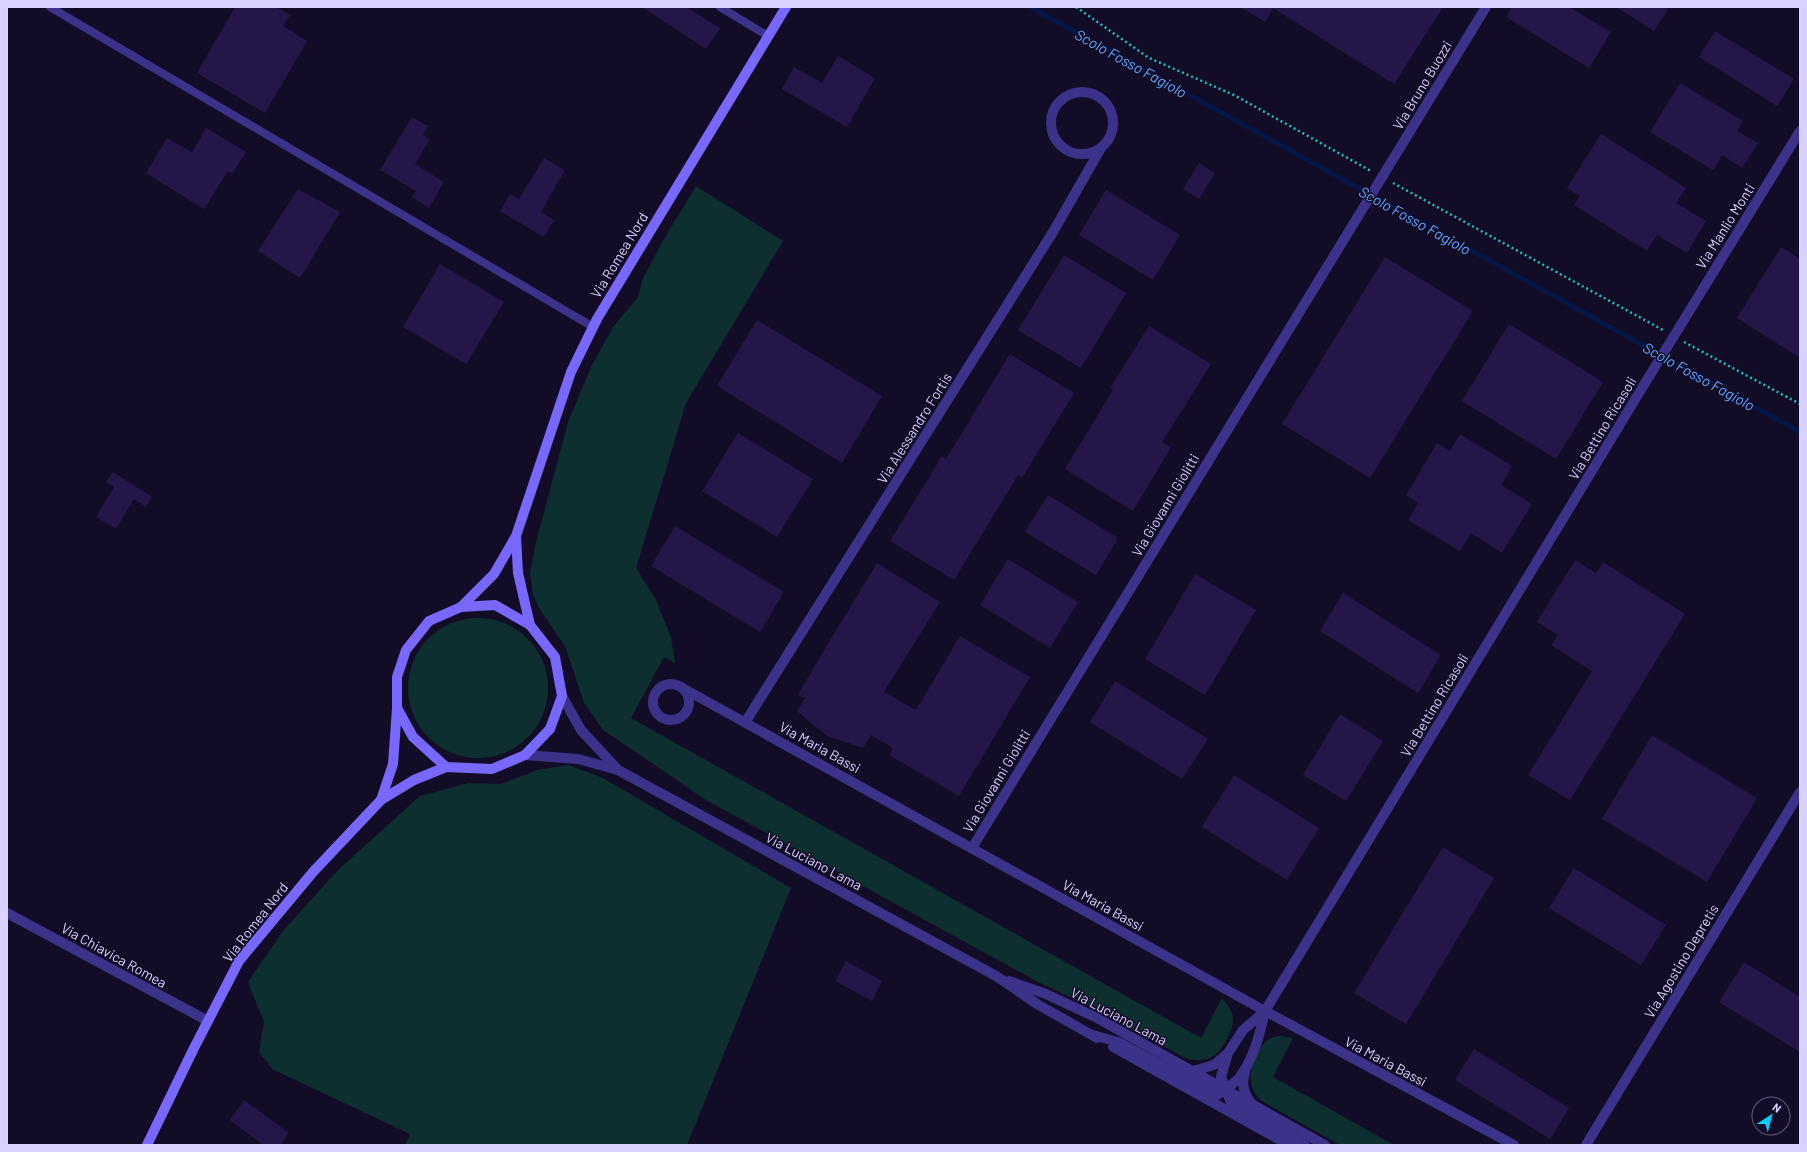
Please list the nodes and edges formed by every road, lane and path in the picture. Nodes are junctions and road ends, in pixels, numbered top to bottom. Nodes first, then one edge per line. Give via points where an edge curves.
1 (50, 7) edge
2 (720, 7) edge
3 (786, 7) edge
4 (1076, 7) edge
5 (1486, 7) edge
6 (768, 36) junction
7 (1800, 131) edge
8 (1101, 148) junction
9 (1382, 177) junction
10 (593, 327) junction
11 (1674, 336) junction
12 (1800, 404) edge
13 (516, 536) junction
14 (461, 607) junction
15 (530, 625) junction
16 (680, 686) dead end
17 (562, 696) junction
18 (397, 708) junction
19 (746, 721) junction
20 (525, 755) junction
21 (446, 766) junction
22 (618, 770) junction
23 (1800, 792) edge
24 (381, 800) junction
25 (972, 848) junction
26 (7, 913) edge
27 (996, 976) junction
28 (1265, 1011) junction
29 (208, 1022) junction
30 (1093, 1035) junction
31 (1228, 1053) junction
32 (1247, 1064) junction
33 (1193, 1071) junction
34 (1225, 1089) junction
35 (1252, 1104) junction
36 (147, 1145) edge
37 (1289, 1145) edge
38 (1305, 1145) edge
39 (1325, 1145) edge
40 (1514, 1145) edge
41 (1586, 1145) edge

1 - 10 lane
2 - 6 lane
3 - 6 main road, Via Romea Nord
4 - 9 path via 1149,58 1234,95
5 - 9 street, Via Bruno Buozzi
6 - 10 main road, Via Romea Nord
7 - 11 street, Via Manlio Monti
8 - 8 street, Via Alessandro Fortis via 1109,140 1113,129 1113,116 1108,106 1095,94 1084,91 1070,93 1061,99 1051,115 1050,126 1055,140 1071,153 1082,154
8 - 19 street, Via Alessandro Fortis via 1053,232
9 - 11 path
9 - 25 street, Via Giovanni Giolitti
10 - 13 main road, Via Romea Nord via 571,372
11 - 12 path
11 - 28 street, Via Bettino Ricasoli
13 - 14 main road, Via Romea Nord via 494,574
13 - 15 main road, Via Romea Nord via 518,574
14 - 15 main road via 495,605
14 - 18 main road, Via Romea Nord via 429,621 406,650 397,677
15 - 17 main road via 555,657
16 - 19 street, Via Maria Bassi
17 - 20 main road via 550,729
17 - 22 street, Via Luciano Lama via 581,730
18 - 21 main road via 413,737
18 - 24 main road, Via Romea Nord via 393,764
19 - 25 street, Via Maria Bassi
20 - 21 main road via 492,769
20 - 22 street, Via Luciano Lama via 578,759
21 - 24 main road, Via Romea Nord via 414,780
22 - 27 street, Via Luciano Lama
23 - 41 street, Via Agostino Depretis
24 - 29 main road, Via Romea Nord via 313,872 239,961
25 - 28 street, Via Maria Bassi
26 - 29 street, Via Chiavica Romea
27 - 30 street, Via Luciano Lama via 1037,1004
27 - 33 street, Via Luciano Lama via 1046,994 1095,1017
28 - 31 street via 1243,1030
28 - 32 street, Via Bettino Ricasoli via 1260,1035
28 - 40 street, Via Maria Bassi
29 - 36 main road, Via Romea Nord
30 - 34 street, Via Luciano Lama via 1118,1042 1217,1095
30 - 37 street, Via Luciano Lama
31 - 33 street via 1214,1065
31 - 34 street via 1221,1077
32 - 34 street, Via Bettino Ricasoli via 1238,1079
32 - 35 street via 1242,1080 1244,1092
33 - 34 street, Via Luciano Lama
34 - 35 street, Via Luciano Lama
34 - 38 street, Via Luciano Lama via 1231,1103
35 - 39 street, Via Luciano Lama

